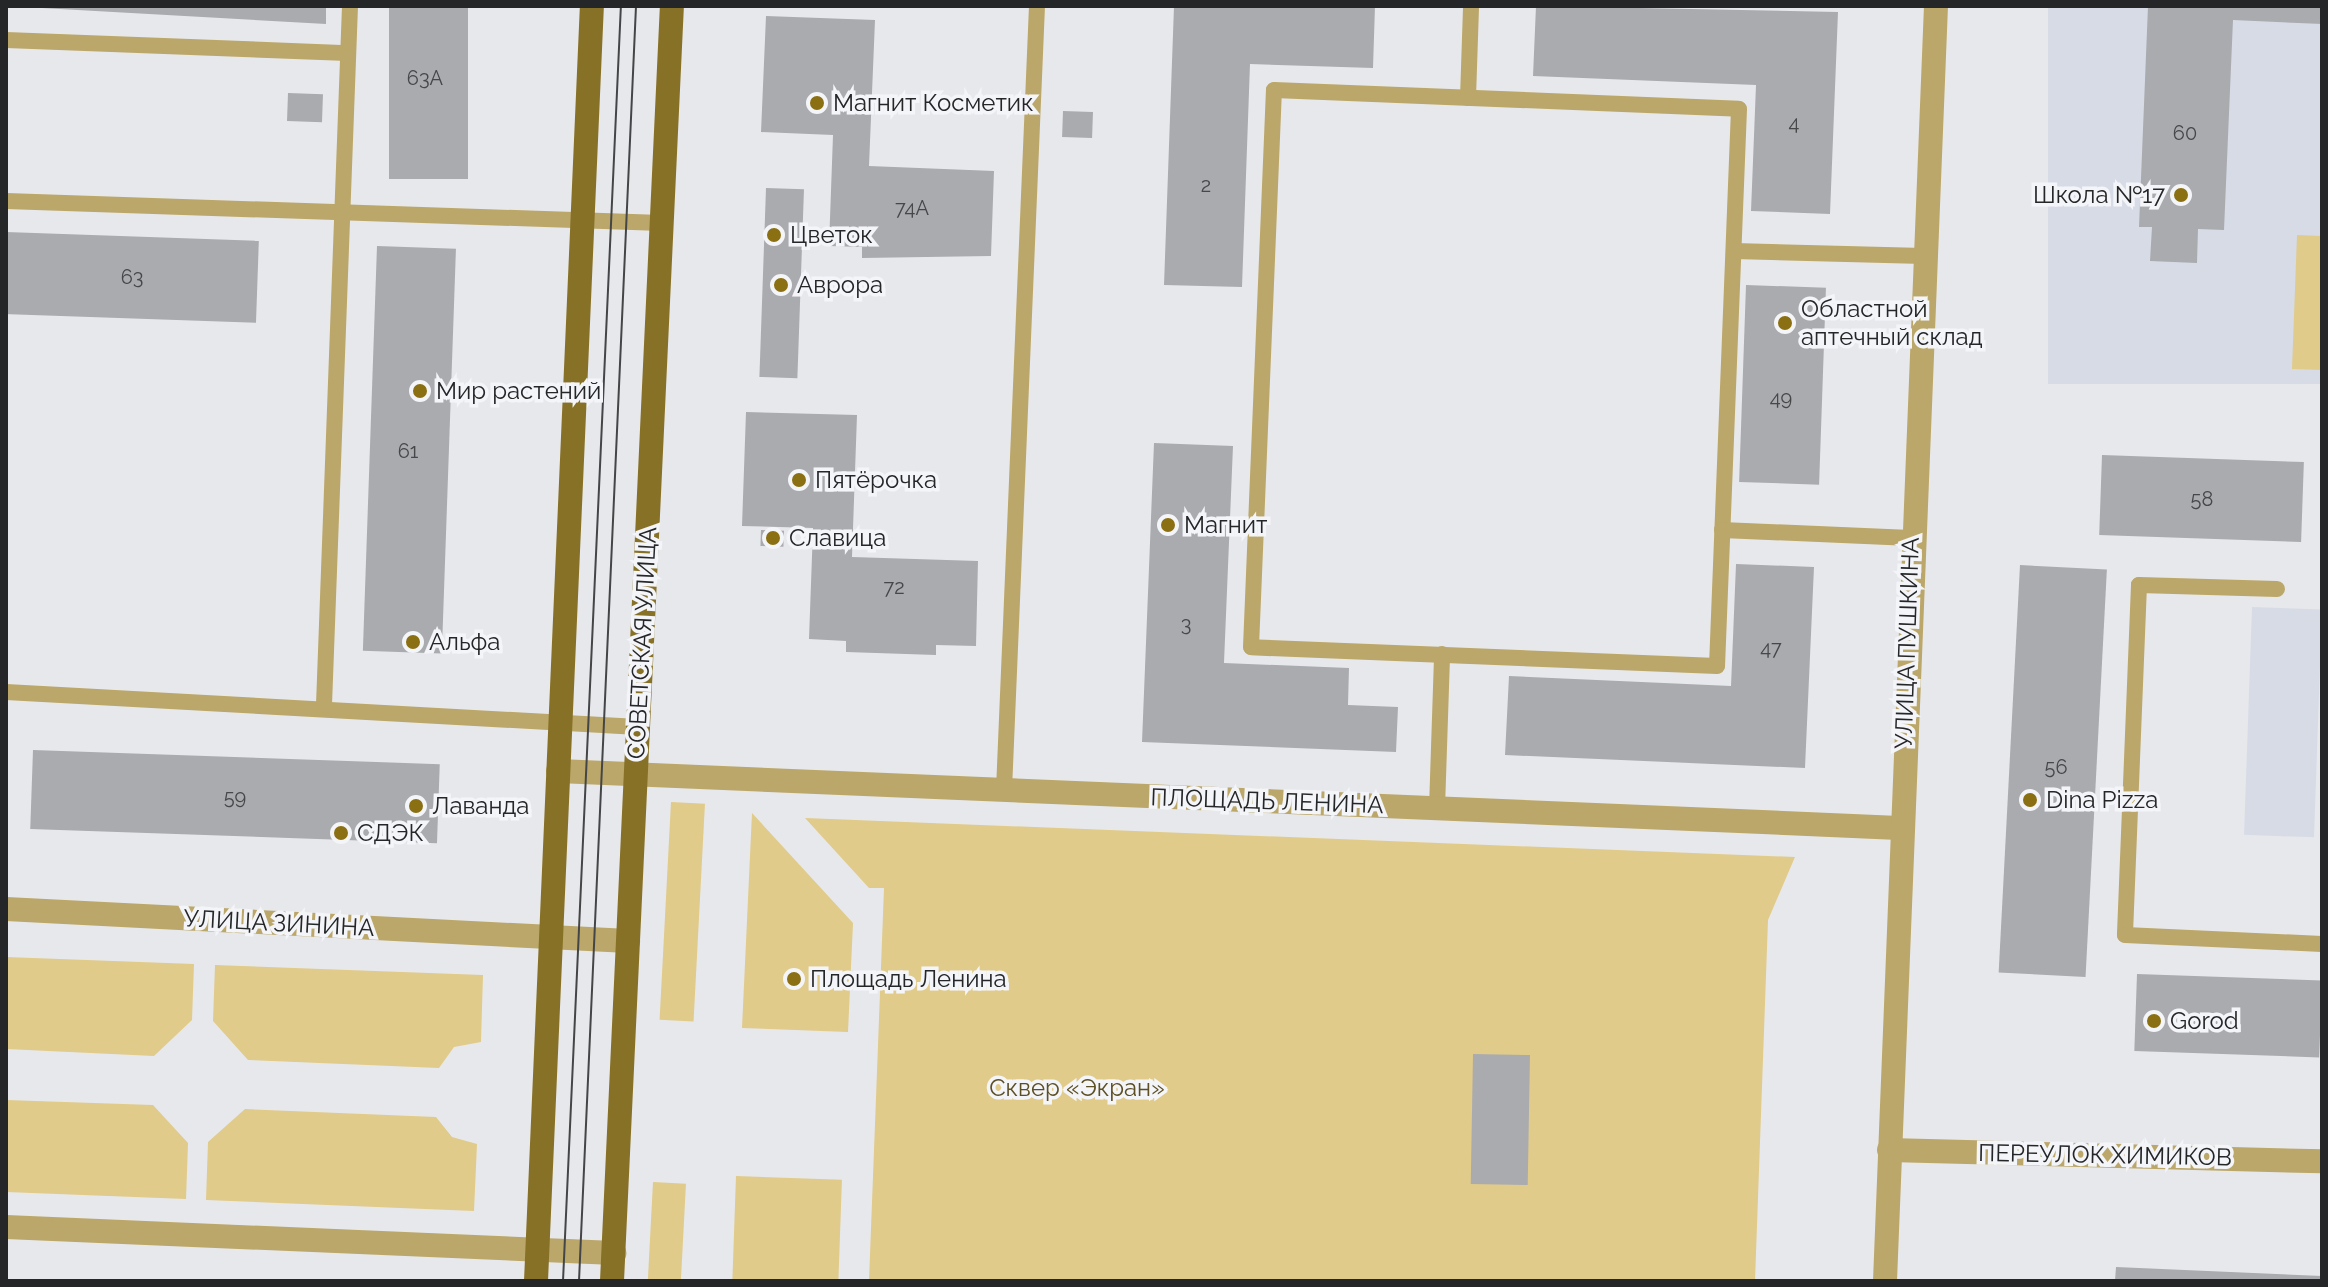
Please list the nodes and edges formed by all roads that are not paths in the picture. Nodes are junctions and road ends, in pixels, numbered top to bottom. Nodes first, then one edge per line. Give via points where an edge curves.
1 (350, 6) edge
2 (592, 6) edge
3 (672, 6) edge
4 (1037, 6) edge
5 (1471, 6) edge
6 (1936, 6) edge
7 (6, 40) edge
8 (348, 53) junction
9 (1468, 98) junction
10 (6, 201) edge
11 (342, 212) junction
12 (582, 220) junction
13 (662, 223) junction
14 (1734, 251) junction
15 (1924, 256) junction
16 (1722, 530) junction
17 (1911, 538) junction
18 (2277, 589) dead end
19 (1442, 654) junction
20 (6, 692) edge
21 (324, 705) junction
22 (560, 723) junction
23 (638, 727) junction
24 (558, 771) junction
25 (636, 775) junction
26 (1004, 790) junction
27 (1437, 808) junction
28 (1899, 828) junction
29 (6, 909) edge
30 (551, 937) junction
31 (628, 941) junction
32 (2322, 944) edge
33 (1889, 1150) junction
34 (2322, 1161) edge
35 (6, 1227) edge
36 (537, 1250) junction
37 (614, 1253) junction
38 (536, 1281) edge
39 (612, 1281) edge
40 (1885, 1281) edge

1 - 8 lane
2 - 12 main road
3 - 13 main road, СОВЕТСКАЯ УЛИЦА
4 - 26 lane
5 - 9 lane
6 - 15 street, УЛИЦА ПУШКИНА
7 - 8 lane
8 - 11 lane
9 - 14 lane via 1739,109
9 - 19 lane via 1274,90 1273,106 1251,647
10 - 11 lane
11 - 12 lane
11 - 21 lane
12 - 13 lane
12 - 22 main road
13 - 23 main road, СОВЕТСКАЯ УЛИЦА
14 - 15 lane
14 - 16 lane
15 - 17 street, УЛИЦА ПУШКИНА
16 - 17 lane
16 - 19 lane via 1717,666
17 - 28 street, УЛИЦА ПУШКИНА
18 - 32 lane via 2139,585 2125,935
19 - 27 lane
20 - 21 lane
21 - 22 lane
22 - 23 lane
22 - 24 main road
23 - 25 main road, СОВЕТСКАЯ УЛИЦА
24 - 25 street, ПЛОЩАДЬ ЛЕНИНА
24 - 30 main road
25 - 26 street, ПЛОЩАДЬ ЛЕНИНА
25 - 31 main road, СОВЕТСКАЯ УЛИЦА
26 - 27 street, ПЛОЩАДЬ ЛЕНИНА
27 - 28 street, ПЛОЩАДЬ ЛЕНИНА
28 - 33 street, УЛИЦА ПУШКИНА
29 - 30 street, УЛИЦА ЗИНИНА
30 - 31 street, УЛИЦА ЗИНИНА
30 - 36 main road
31 - 37 main road, СОВЕТСКАЯ УЛИЦА
33 - 34 street, ПЕРЕУЛОК ХИМИКОВ
33 - 40 street, УЛИЦА ПУШКИНА
35 - 36 street
36 - 37 street
36 - 38 main road
37 - 39 main road, СОВЕТСКАЯ УЛИЦА

